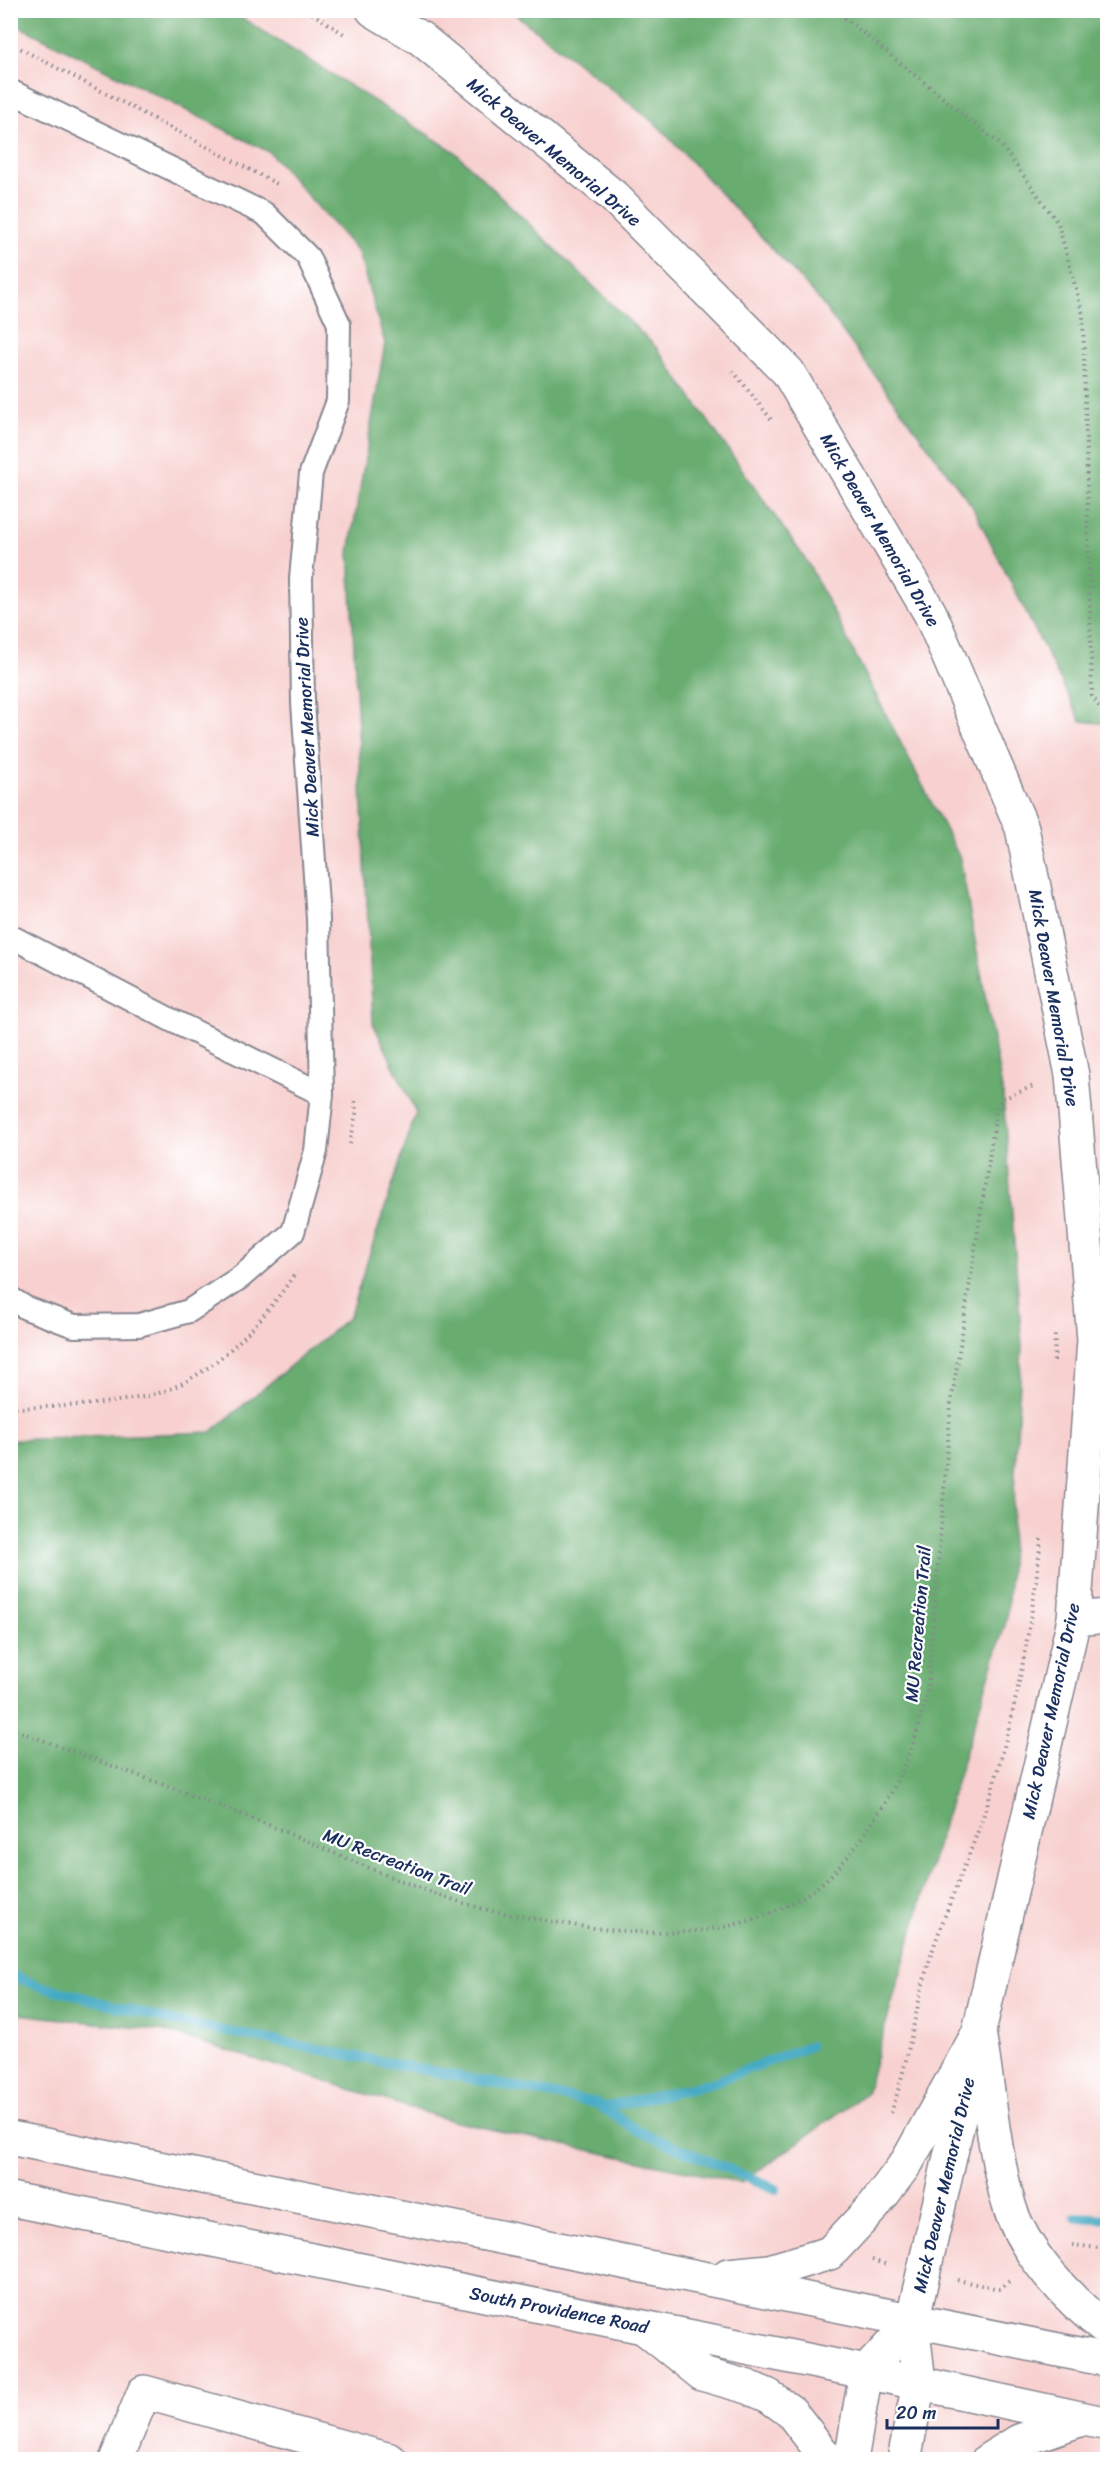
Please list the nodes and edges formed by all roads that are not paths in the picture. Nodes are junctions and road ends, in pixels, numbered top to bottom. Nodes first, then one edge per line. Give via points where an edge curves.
1 (373, 10) edge
2 (10, 91) edge
3 (10, 936) edge
4 (322, 1094) junction
5 (10, 1298) edge
6 (1107, 1616) edge
7 (1074, 1619) junction
8 (979, 2032) junction
9 (10, 2138) edge
10 (10, 2199) edge
11 (698, 2278) junction
12 (912, 2322) junction
13 (643, 2327) junction
14 (1107, 2330) edge
15 (1107, 2360) edge
16 (866, 2372) junction
17 (919, 2383) junction
18 (1095, 2422) edge
19 (116, 2460) edge
20 (390, 2460) edge
21 (828, 2460) edge
22 (851, 2460) edge
23 (903, 2460) edge
24 (988, 2460) edge

1 - 7 main road, Mick Deaver Memorial Drive via 420,39 613,196 788,372 930,613 1022,828 1072,1075 1094,1340
2 - 4 lane, Mick Deaver Memorial Drive via 265,214 308,257 339,324 338,401 311,473 301,579 303,703 318,919
3 - 4 lane
4 - 5 lane, Mick Deaver Memorial Drive via 316,1151 293,1232 241,1277 189,1311 139,1325 74,1326
6 - 7 main road
7 - 8 main road, Mick Deaver Memorial Drive
8 - 11 main road via 907,2162 830,2253 769,2271
8 - 12 main road, Mick Deaver Memorial Drive
8 - 14 main road via 1010,2207 1033,2253 1054,2281
9 - 11 main road
10 - 13 main road, South Providence Road
11 - 12 main road
12 - 15 main road
12 - 16 main road
12 - 17 main road
13 - 16 main road, South Providence Road
13 - 21 main road via 702,2374 769,2396 791,2412
16 - 17 main road, South Providence Road
16 - 22 main road
17 - 18 main road, South Providence Road
17 - 23 main road
18 - 24 main road via 1019,2440
19 - 20 main road via 144,2392

